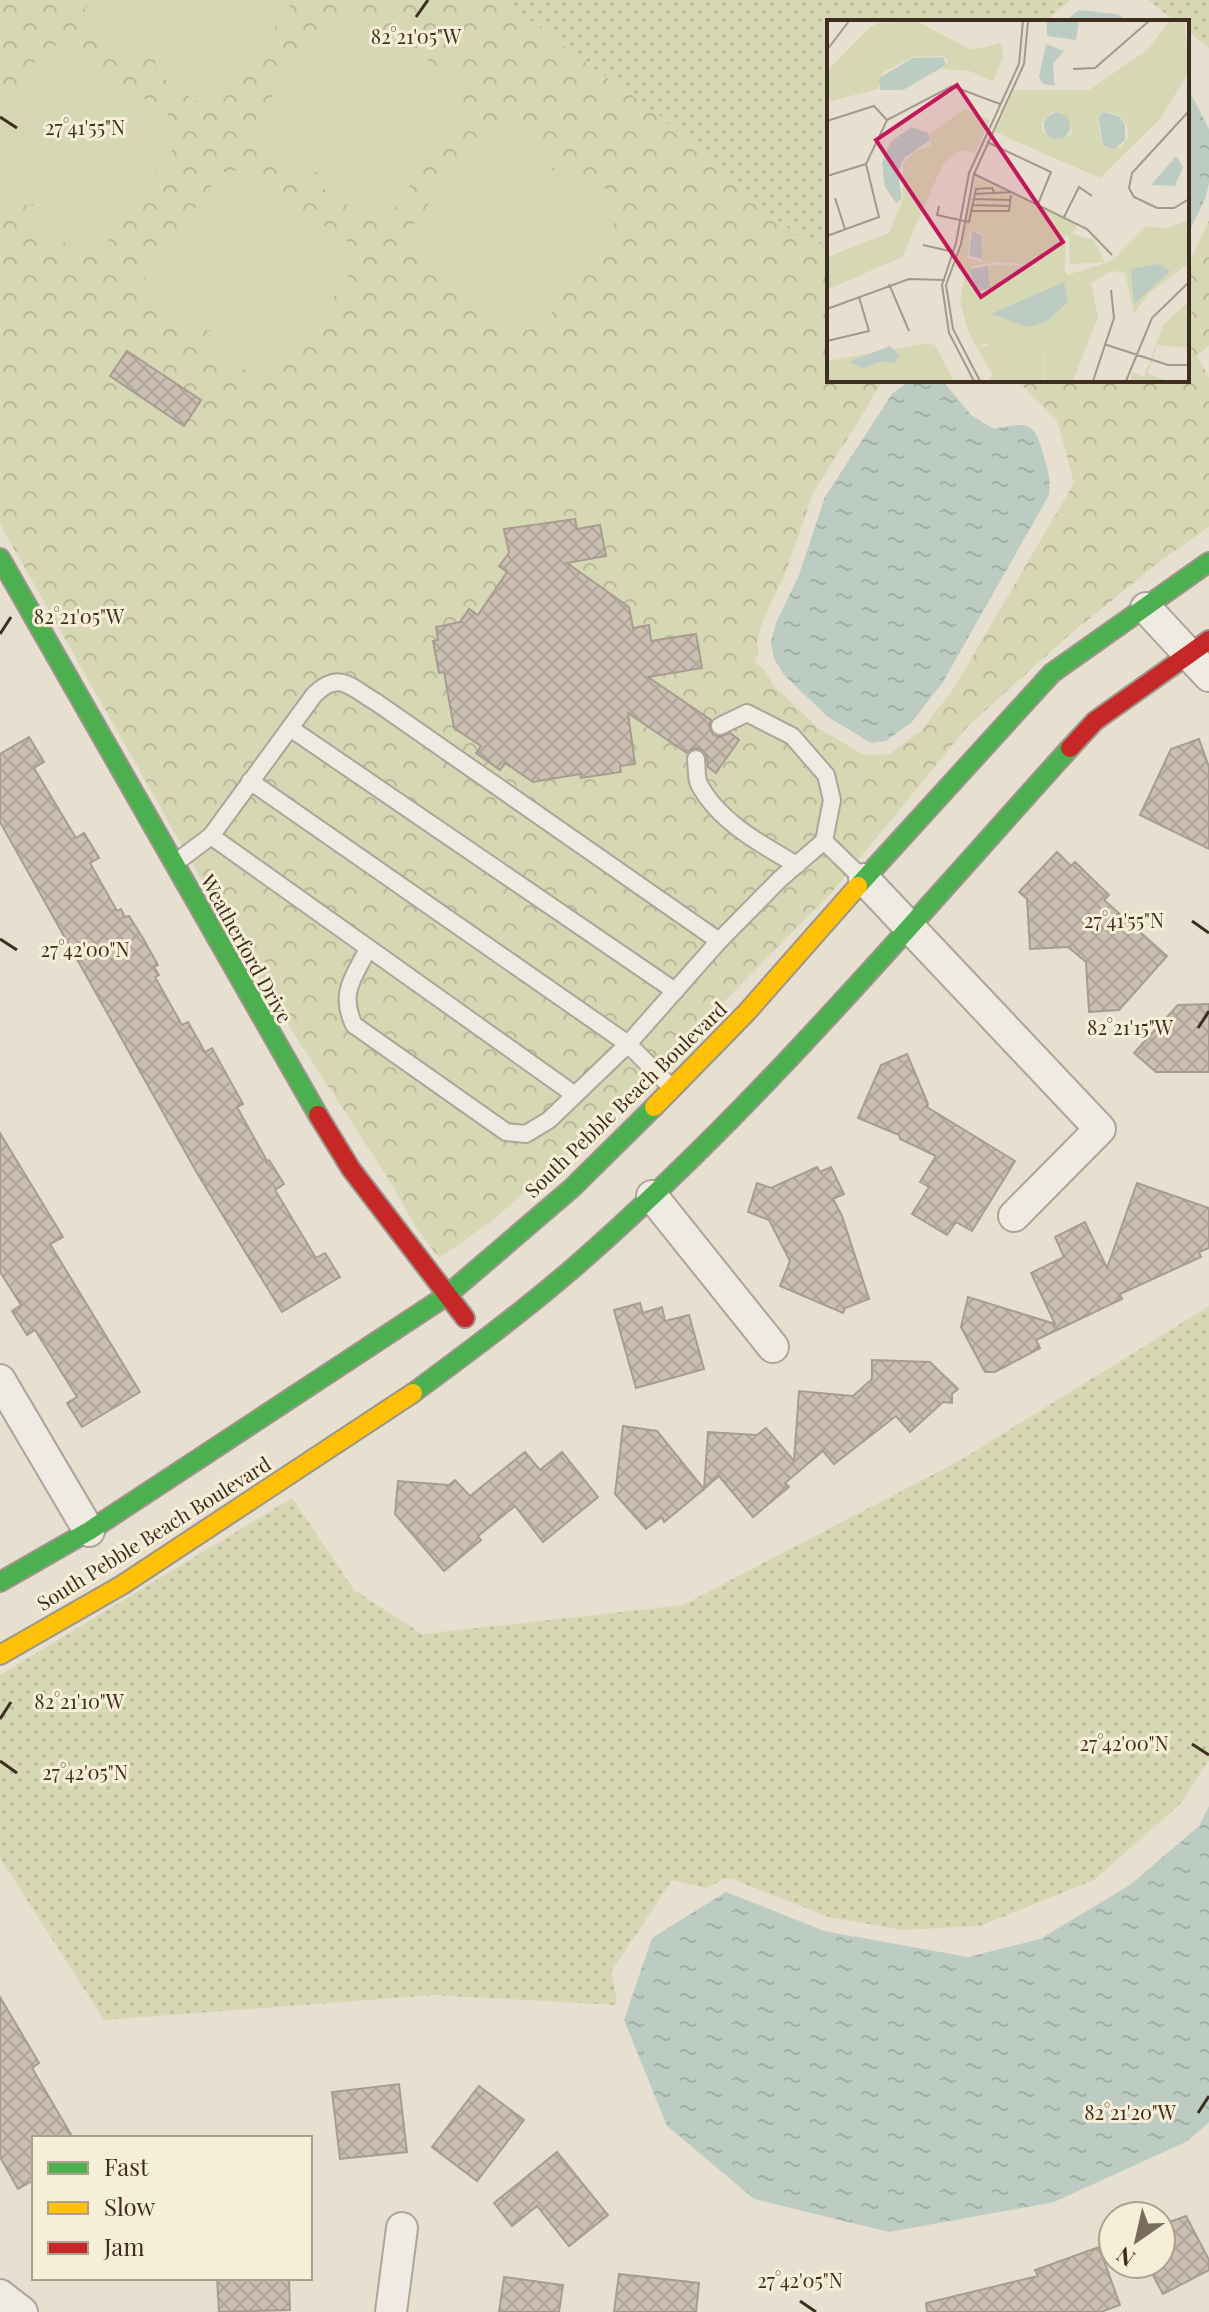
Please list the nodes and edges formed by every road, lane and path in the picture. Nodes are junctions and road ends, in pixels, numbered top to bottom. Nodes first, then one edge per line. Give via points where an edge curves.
1 (0, 558) edge
2 (1209, 562) edge
3 (1146, 608) junction
4 (1202, 657) edge
5 (720, 726) dead end
6 (290, 728) junction
7 (696, 759) dead end
8 (250, 781) junction
9 (211, 836) junction
10 (824, 841) junction
11 (173, 864) junction
12 (797, 865) junction
13 (864, 879) junction
14 (907, 926) junction
15 (719, 941) junction
16 (368, 949) junction
17 (675, 991) junction
18 (628, 1044) junction
19 (673, 1089) junction
20 (575, 1095) junction
21 (652, 1196) junction
22 (1014, 1216) dead end
23 (446, 1296) junction
24 (484, 1341) junction
25 (773, 1347) dead end
26 (0, 1380) edge
27 (89, 1531) junction
28 (0, 1582) edge
29 (0, 1655) edge
30 (402, 2228) dead end
31 (0, 2295) edge
32 (22, 2312) edge
33 (391, 2312) edge

1 - 11 street, Weatherford Drive
2 - 3 street, South Pebble Beach Boulevard
3 - 4 street
3 - 13 street, South Pebble Beach Boulevard via 1052,673
4 - 14 street, South Pebble Beach Boulevard via 1095,721
5 - 10 lane via 747,713 792,736 826,775 832,800
6 - 8 lane
6 - 15 lane via 320,688 339,681
6 - 17 lane
7 - 12 lane via 698,782 718,809 752,839
8 - 9 lane
8 - 18 lane
9 - 11 lane
9 - 16 lane
10 - 12 lane
10 - 13 lane
11 - 23 street, Weatherford Drive via 351,1169
12 - 15 lane
13 - 14 street
13 - 19 street, South Pebble Beach Boulevard
14 - 21 street, South Pebble Beach Boulevard via 791,1056
14 - 22 street via 1100,1129
15 - 17 lane
16 - 20 lane
16 - 20 lane via 348,988 347,1010 354,1025 506,1132 526,1134
17 - 18 lane
18 - 19 lane
18 - 20 lane
19 - 23 street, South Pebble Beach Boulevard via 572,1188
21 - 24 street, South Pebble Beach Boulevard
21 - 25 street
23 - 24 street, Weatherford Drive
23 - 27 street, South Pebble Beach Boulevard
24 - 29 street, South Pebble Beach Boulevard via 135,1577
26 - 27 street
27 - 28 street, South Pebble Beach Boulevard
30 - 33 street
31 - 32 street

